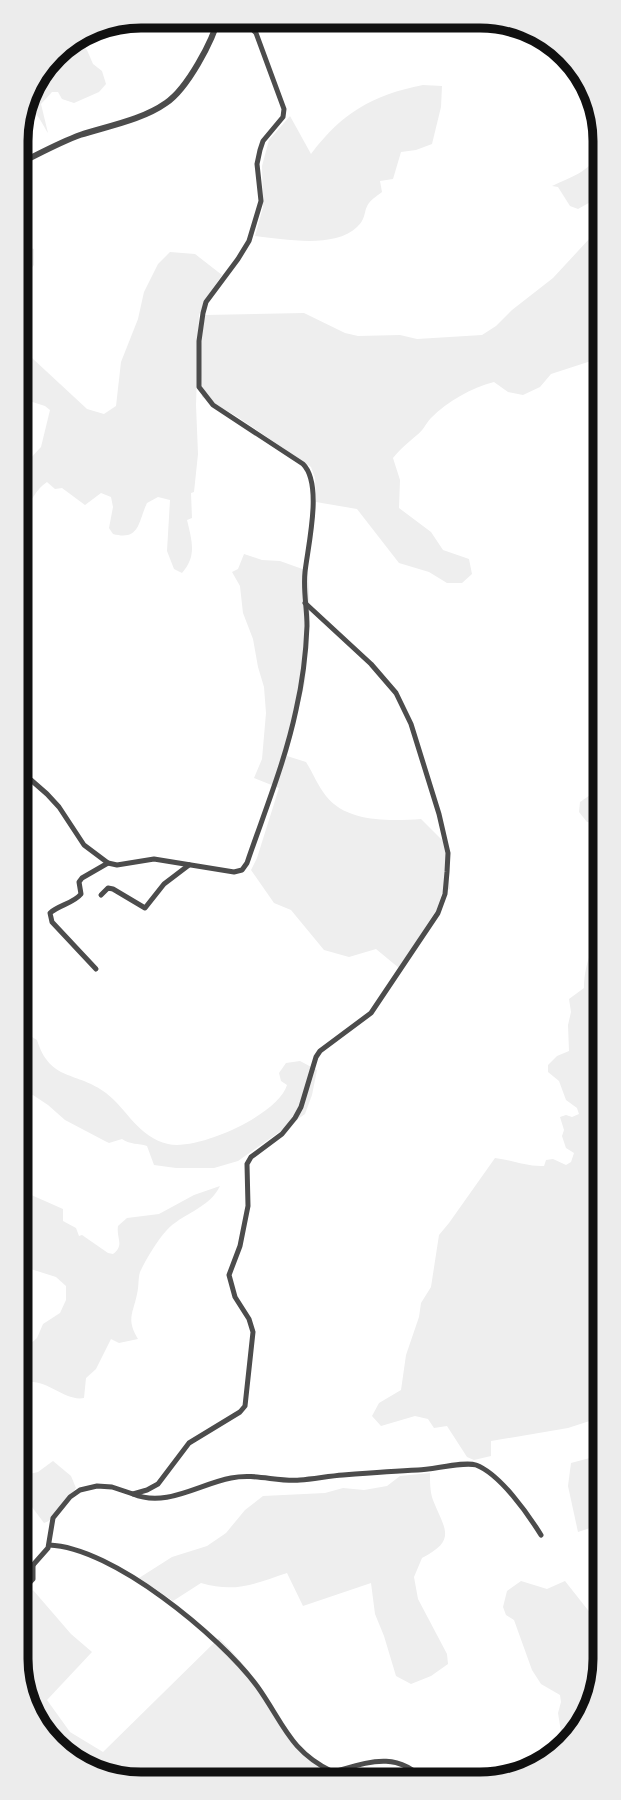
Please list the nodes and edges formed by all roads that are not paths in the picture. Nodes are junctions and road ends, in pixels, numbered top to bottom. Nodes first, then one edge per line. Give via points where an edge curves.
1 (215, 28) edge
2 (251, 28) edge
3 (28, 159) edge
4 (305, 603) junction
5 (28, 779) edge
6 (108, 863) junction
7 (189, 865) junction
8 (101, 895) dead end
9 (96, 968) dead end
10 (133, 1494) junction
11 (541, 1535) dead end
12 (49, 1545) junction
13 (33, 1565) junction
14 (28, 1567) edge
15 (28, 1584) edge
16 (333, 1772) edge
17 (333, 1772) edge
18 (417, 1772) edge

1 - 3 street via 208,47 165,104
2 - 4 street via 284,109 283,117 260,150 261,201 249,241 206,302 199,341 199,387 212,405 309,470 313,480
4 - 7 street via 307,626 296,710 247,863 234,872
4 - 10 street via 371,664 396,693 411,724 448,853 445,894 438,913 371,1013 316,1057 301,1107 288,1129 247,1164 248,1206 229,1275 234,1297 253,1332 245,1406 189,1443 158,1484
5 - 6 street via 59,807 83,845
6 - 7 street via 154,859
6 - 9 street via 82,878 77,899 50,913 52,922
7 - 8 street via 164,884 145,908 113,889
10 - 11 street via 157,1500 248,1475 300,1480 468,1464 492,1475
10 - 12 street via 97,1486 80,1490 54,1518
12 - 13 street
12 - 16 street via 93,1557 177,1608 257,1686 283,1729 312,1762
13 - 14 street
13 - 15 street via 33,1579
17 - 18 street via 390,1759

